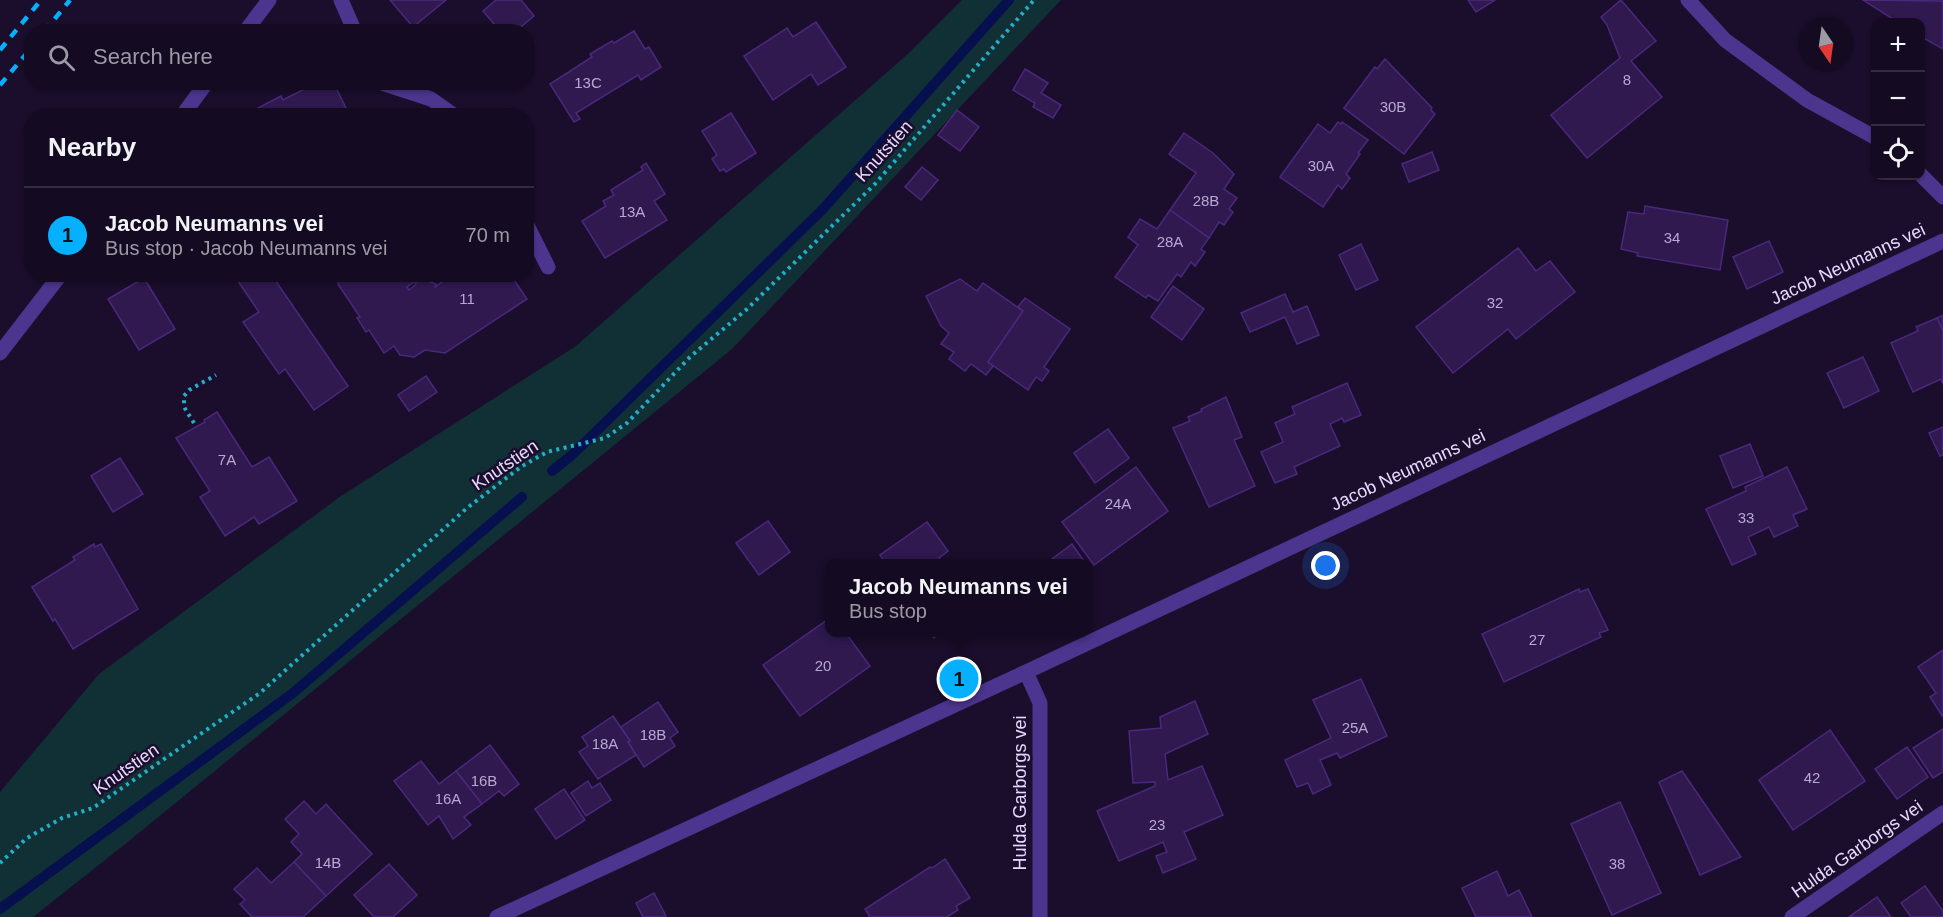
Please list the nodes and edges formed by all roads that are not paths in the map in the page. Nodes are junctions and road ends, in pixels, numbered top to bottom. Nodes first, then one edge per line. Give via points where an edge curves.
1 (269, 0) edge
2 (341, 0) edge
3 (1688, 0) edge
4 (252, 24) edge
5 (352, 24) edge
6 (201, 90) edge
7 (403, 90) edge
8 (188, 108) edge
9 (443, 108) edge
10 (1871, 136) edge
11 (1925, 179) edge
12 (1943, 197) edge
13 (534, 239) edge
14 (1943, 241) edge
15 (548, 267) dead end
16 (55, 282) edge
17 (0, 353) edge
18 (1026, 672) junction
19 (1943, 813) edge
20 (497, 917) edge
21 (1040, 917) edge
22 (1792, 917) edge

1 - 4 street
2 - 5 street
3 - 10 street via 1725,40 1807,100
6 - 8 street
7 - 9 street
11 - 12 street
13 - 15 street
14 - 18 street, Jacob Neumanns vei
16 - 17 street
18 - 20 street, Jacob Neumanns vei
18 - 21 street, Hulda Garborgs vei via 1040,703
19 - 22 street, Hulda Garborgs vei

